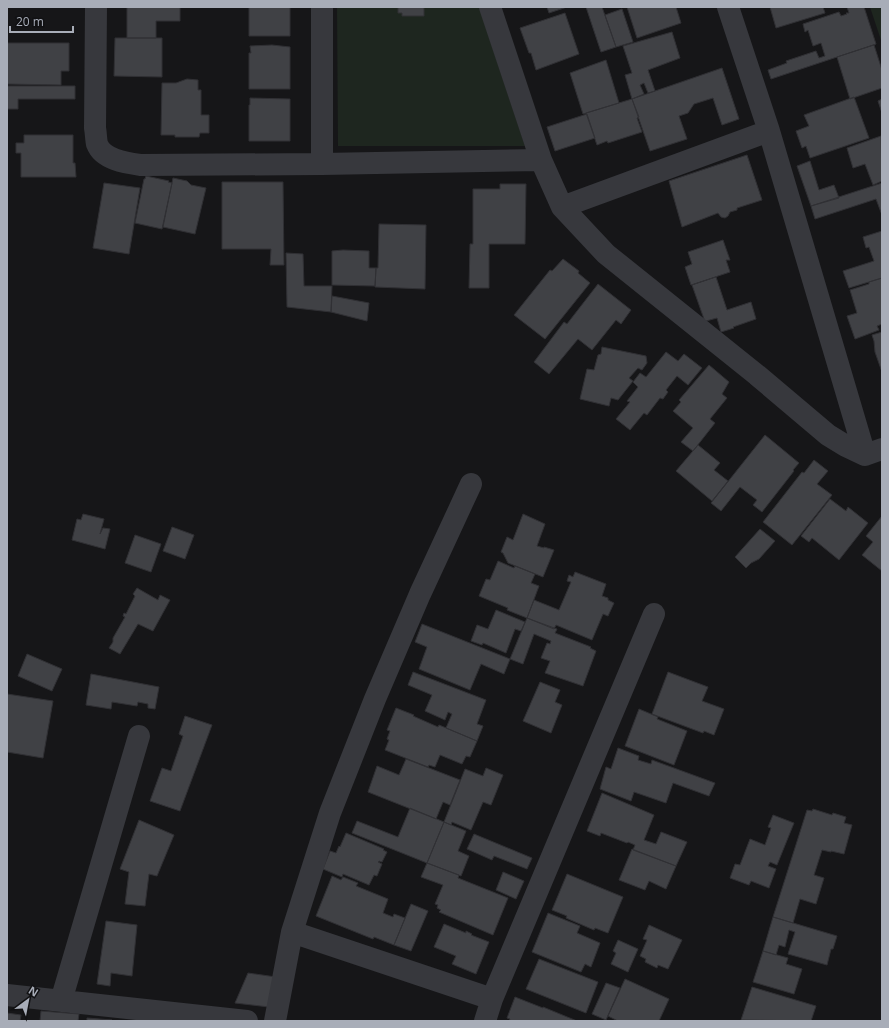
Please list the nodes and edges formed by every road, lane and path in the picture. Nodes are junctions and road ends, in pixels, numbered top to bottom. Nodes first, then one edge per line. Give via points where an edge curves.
1 (96, 7) edge
2 (322, 7) edge
3 (490, 7) edge
4 (728, 7) edge
5 (769, 131) junction
6 (541, 160) junction
7 (322, 164) junction
8 (562, 208) junction
9 (874, 452) edge
10 (471, 484) dead end
11 (654, 614) dead end
12 (139, 736) dead end
13 (292, 932) junction
14 (7, 995) edge
15 (492, 999) junction
16 (61, 1001) junction
17 (248, 1021) edge
18 (275, 1021) edge
19 (485, 1021) edge

1 - 7 street via 95,128 97,145 107,156 141,166
2 - 7 street
3 - 6 street
4 - 5 street
5 - 8 street
5 - 9 street
6 - 7 street
6 - 8 street
8 - 9 street via 606,254 828,435 846,446
10 - 13 street via 374,699 330,813
11 - 15 street
12 - 16 street
13 - 15 street
13 - 18 street
14 - 16 street
15 - 19 street
16 - 17 street

